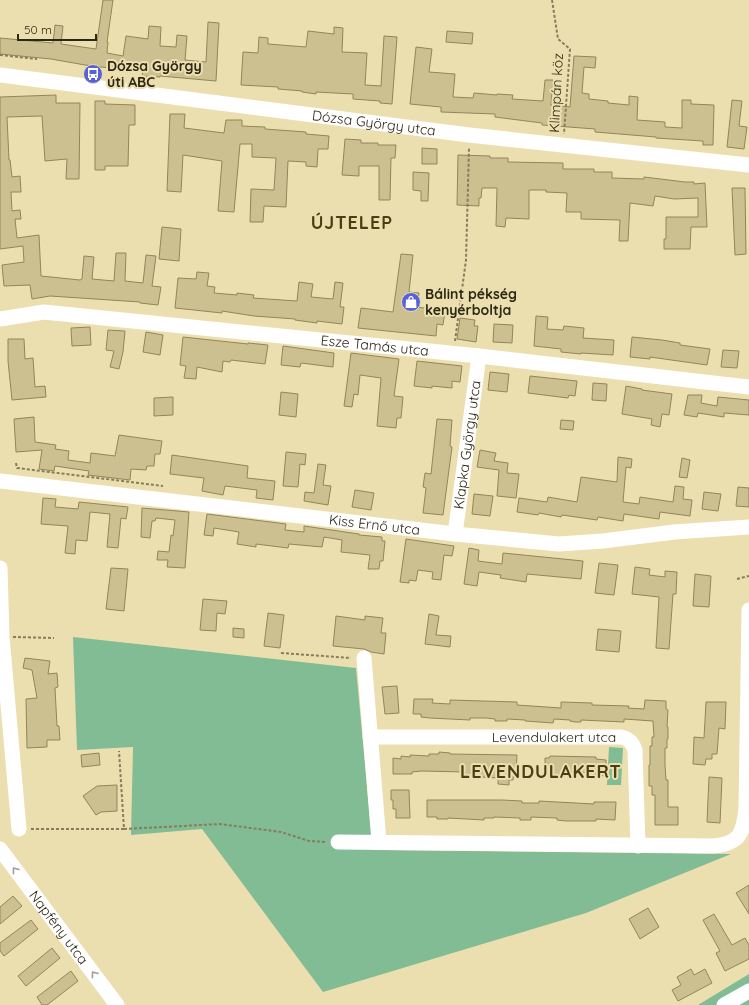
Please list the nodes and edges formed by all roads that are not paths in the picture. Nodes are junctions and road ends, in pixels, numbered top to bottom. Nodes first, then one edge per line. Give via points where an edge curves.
1 (0, 75) edge
2 (749, 165) edge
3 (0, 319) edge
4 (479, 356) junction
5 (749, 386) edge
6 (0, 481) edge
7 (749, 527) edge
8 (455, 534) junction
9 (0, 568) edge
10 (749, 610) edge
11 (364, 658) road end
12 (748, 683) edge
13 (370, 737) junction
14 (19, 829) road end
15 (338, 842) road end
16 (379, 842) junction
17 (638, 846) junction
18 (0, 849) edge
19 (749, 991) edge
20 (117, 1005) edge
21 (724, 1005) edge

1 - 2 street, Dózsa György utca via 469,135
3 - 4 street, Esze Tamás utca via 44,312
4 - 5 street, Esze Tamás utca
4 - 8 street, Klapka György utca
6 - 8 street, Kiss Ernő utca
7 - 8 street, Kiss Ernő utca via 559,544
9 - 14 street via 2,637
10 - 12 street
11 - 13 street
12 - 17 street via 744,823 739,836 726,845
13 - 16 street
13 - 17 street, Levendulakert utca via 628,739 633,743 635,750
15 - 16 street
16 - 17 street
20 -> 18 street, Napfény utca
19 - 21 street

